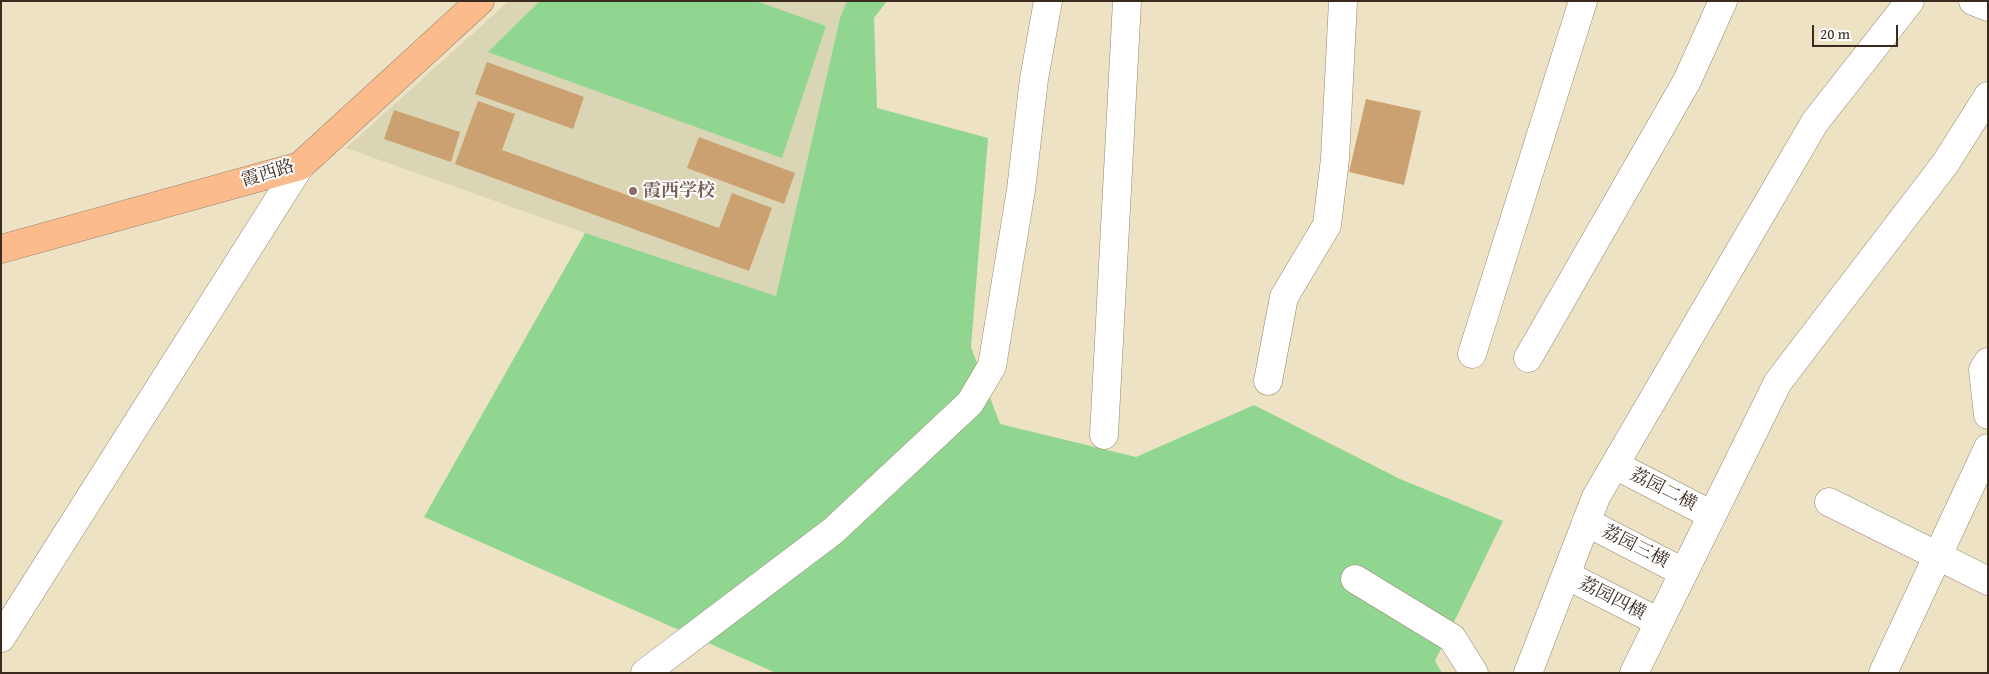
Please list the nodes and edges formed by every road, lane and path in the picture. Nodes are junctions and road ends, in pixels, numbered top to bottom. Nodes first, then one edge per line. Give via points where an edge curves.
1 (480, 1) edge
2 (1048, 1) edge
3 (1127, 1) edge
4 (1343, 1) edge
5 (1583, 1) edge
6 (1723, 1) edge
7 (1910, 1) edge
8 (1973, 1) edge
9 (1988, 7) edge
10 (1988, 96) edge
11 (300, 166) junction
12 (1, 249) edge
13 (1472, 354) dead end
14 (1528, 358) dead end
15 (1988, 362) edge
16 (1268, 381) dead end
17 (1988, 415) edge
18 (1104, 435) dead end
19 (1988, 448) edge
20 (1615, 465) junction
21 (1829, 502) dead end
22 (1712, 514) junction
23 (1586, 522) junction
24 (1937, 557) junction
25 (1683, 572) junction
26 (1566, 575) junction
27 (1355, 579) dead end
28 (1988, 581) edge
29 (1659, 622) junction
30 (1, 638) edge
31 (644, 673) edge
32 (1474, 673) edge
33 (1528, 673) edge
34 (1634, 673) edge
35 (1884, 673) edge

1 - 11 main road, 霞西路
2 - 31 street via 992,366 970,403 833,531
3 - 18 street
4 - 16 street via 1335,159 1327,225 1284,297
5 - 13 street
6 - 14 street via 1687,81
7 - 20 street via 1815,122
8 - 9 street
10 - 22 street via 1945,164 1778,382
11 - 12 main road, 霞西路
11 - 30 street
15 - 17 street via 1983,370
19 - 24 street
20 - 22 street, 荔园二横
20 - 23 street
21 - 24 street
22 - 25 street
23 - 25 street, 荔园三横
23 - 26 street
24 - 28 street
24 - 35 street
25 - 29 street
26 - 29 street, 荔园四横
26 - 33 street
27 - 32 street via 1452,638
29 - 34 street

